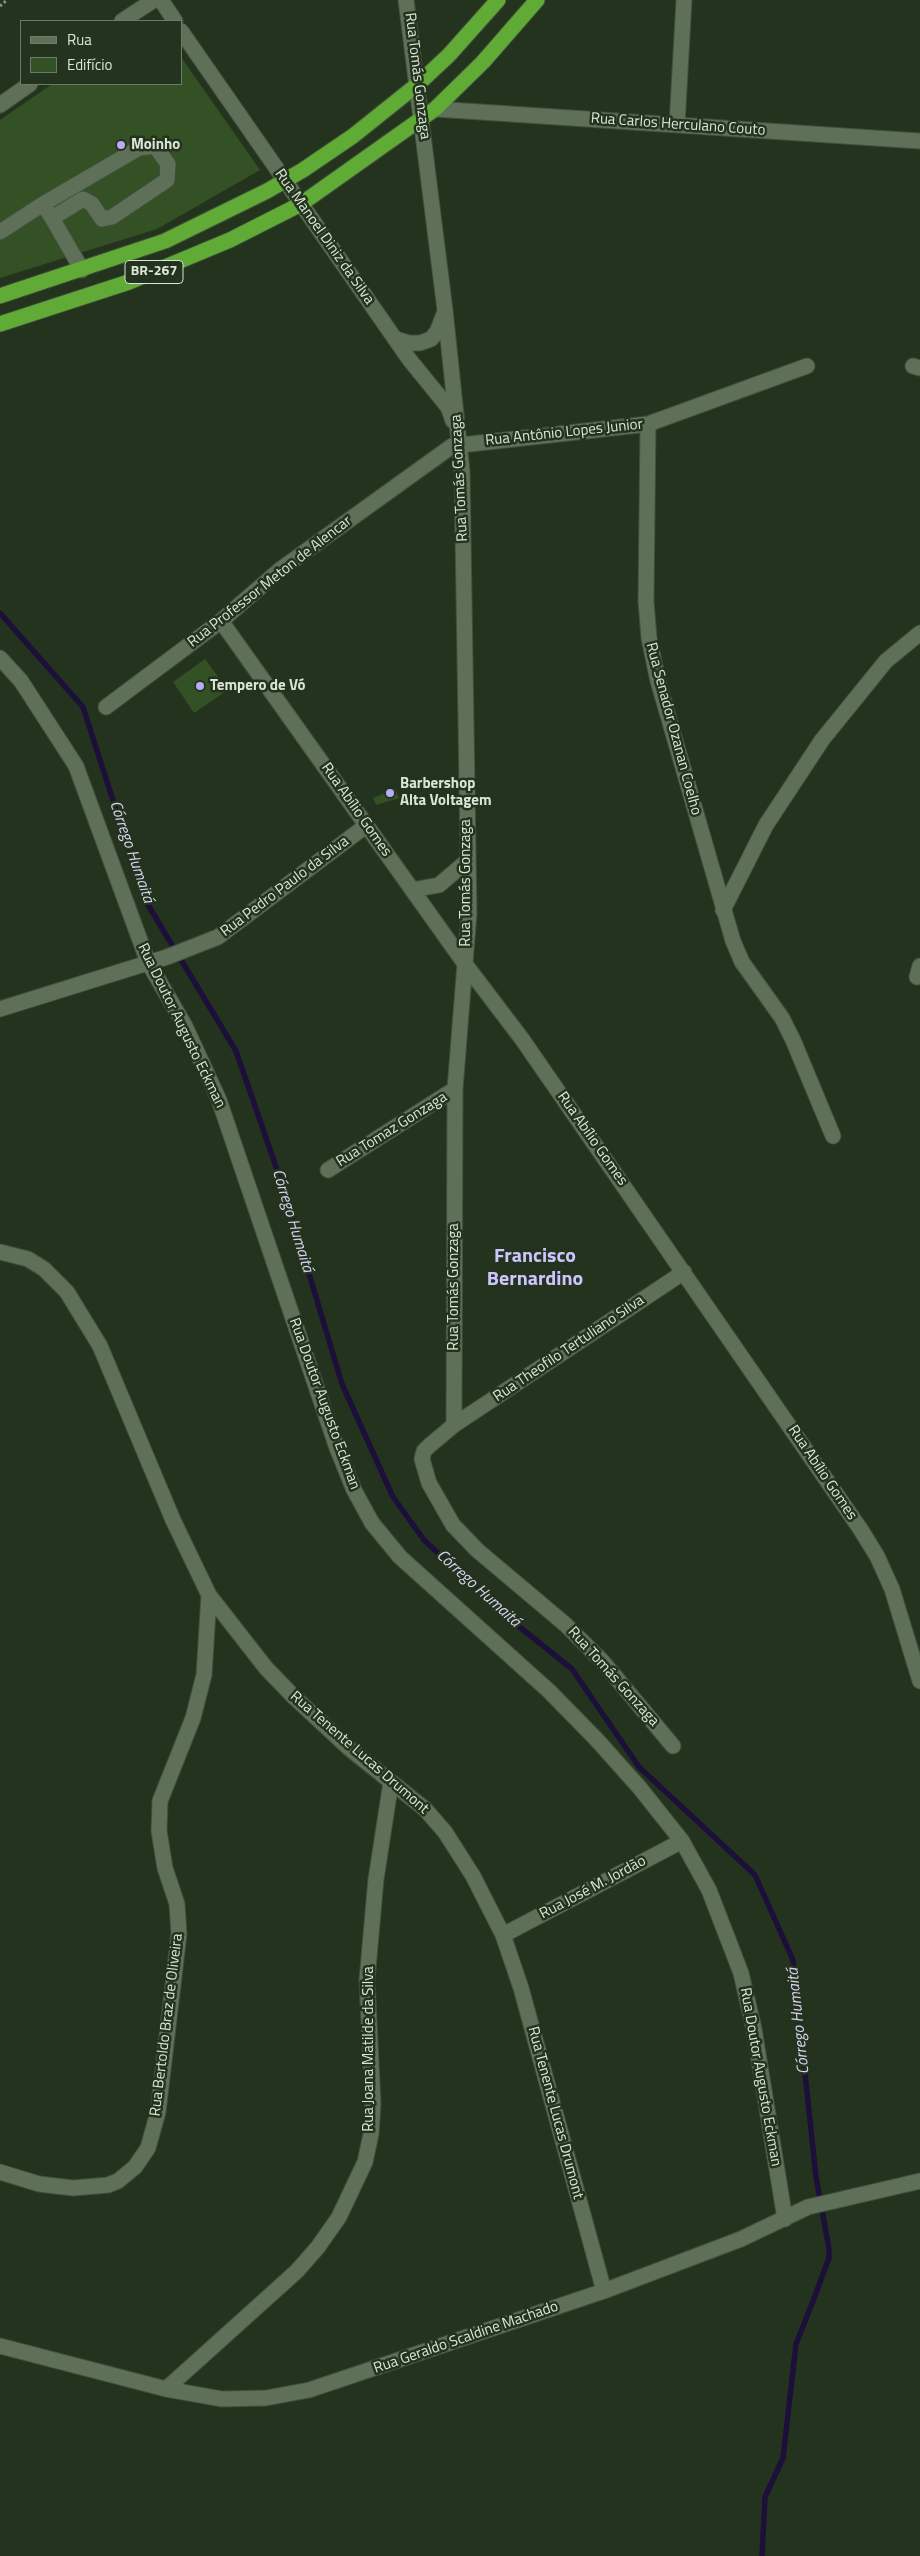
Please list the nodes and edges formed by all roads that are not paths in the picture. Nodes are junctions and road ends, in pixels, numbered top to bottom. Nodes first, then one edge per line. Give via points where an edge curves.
1 (154, 0) edge
2 (161, 0) edge
3 (406, 0) edge
4 (498, 0) edge
5 (537, 0) edge
6 (684, 0) edge
7 (124, 20) edge
8 (174, 20) edge
9 (182, 32) edge
10 (418, 84) junction
11 (29, 85) edge
12 (0, 105) edge
13 (435, 109) junction
14 (422, 118) junction
15 (677, 125) junction
16 (920, 141) edge
17 (285, 181) junction
18 (43, 204) junction
19 (301, 204) junction
20 (52, 218) junction
21 (0, 232) edge
22 (82, 270) junction
23 (0, 296) edge
24 (445, 310) junction
25 (0, 324) edge
26 (396, 339) junction
27 (806, 366) dead end
28 (648, 424) junction
29 (461, 444) junction
30 (221, 621) junction
31 (920, 633) edge
32 (0, 658) edge
33 (106, 707) dead end
34 (367, 825) junction
35 (466, 862) junction
36 (412, 890) junction
37 (723, 910) junction
38 (148, 962) junction
39 (466, 964) junction
40 (0, 1009) edge
41 (455, 1089) junction
42 (833, 1136) dead end
43 (328, 1170) dead end
44 (0, 1252) edge
45 (684, 1272) junction
46 (454, 1425) junction
47 (209, 1595) junction
48 (920, 1681) edge
49 (673, 1746) dead end
50 (391, 1782) junction
51 (682, 1841) junction
52 (503, 1935) junction
53 (0, 2172) edge
54 (920, 2181) edge
55 (785, 2219) junction
56 (604, 2291) junction
57 (0, 2346) edge
58 (166, 2389) junction

1 - 7 street
2 - 8 street
3 - 10 street, Rua Tomás Gonzaga
4 - 10 highway, BR-267 via 449,56
5 - 13 highway, BR-267
6 - 15 street
9 - 17 street, Rua Manoel Diniz da Silva
10 - 14 street, Rua Tomás Gonzaga
10 - 17 highway, BR-267 via 353,136
11 - 12 street
13 - 14 highway, BR-267
13 - 15 street, Rua Carlos Herculano Couto
14 - 19 highway, BR-267
14 - 24 street, Rua Tomás Gonzaga
15 - 16 street, Rua Carlos Herculano Couto
17 - 19 street, Rua Manoel Diniz da Silva
17 - 22 highway, BR-267 via 165,241
18 - 20 street
18 - 20 street via 139,148 155,146 168,164 167,180 112,218 102,219 92,204 83,200
18 - 21 street
19 - 25 highway, BR-267 via 230,240 129,282
19 - 26 street, Rua Manoel Diniz da Silva
20 - 22 street
22 - 23 highway, BR-267
24 - 26 street via 431,339 409,344
24 - 29 street, Rua Tomás Gonzaga
26 - 29 street, Rua Manoel Diniz da Silva via 448,407
27 - 28 street, Rua Antônio Lopes Junior
28 - 29 street, Rua Antônio Lopes Junior
28 - 37 street, Rua Senador Ozanan Coelho via 646,601 649,638 658,681
29 - 30 street, Rua Professor Meton de Alencar via 452,446 281,570
29 - 35 street, Rua Tomás Gonzaga
30 - 33 street, Rua Professor Meton de Alencar
30 - 34 street, Rua Abílio Gomes
31 - 37 street via 886,661 822,740 766,825
32 - 38 street, Rua Doutor Augusto Eckman via 21,681 76,766
34 - 36 street, Rua Abílio Gomes
34 - 38 street, Rua Pedro Paulo da Silva via 218,937
35 - 36 street via 439,885
35 - 39 street, Rua Tomás Gonzaga via 469,913
36 - 39 street, Rua Abílio Gomes
37 - 42 street, Rua Senador Ozanan Coelho via 742,962 782,1018 793,1040
38 - 40 street, Rua Pedro Paulo da Silva
38 - 51 street, Rua Doutor Augusto Eckman via 185,1026 219,1100 337,1448 372,1523 406,1564 563,1705 639,1787
39 - 41 street, Rua Tomás Gonzaga
39 - 45 street, Rua Abílio Gomes
41 - 43 street, Rua Tomaz Gonzaga
41 - 46 street, Rua Tomás Gonzaga
44 - 47 street, Rua Tenente Lucas Drumont via 28,1260 44,1269 67,1292 100,1346 173,1520
45 - 46 street, Rua Theofilo Tertuliano Silva
45 - 48 street, Rua Abílio Gomes via 877,1556 892,1589
46 - 49 street, Rua Tomás Gonzaga via 429,1446 422,1459 429,1483 453,1525 498,1569 566,1624 603,1662
47 - 50 street, Rua Tenente Lucas Drumont via 266,1668 293,1696
47 - 53 street, Rua Bertoldo Braz de Oliveira via 202,1684 194,1718 160,1801 159,1831 165,1868 177,1904 179,1934 158,2112 148,2148 135,2167 108,2185 73,2188 39,2184
50 - 52 street, Rua Tenente Lucas Drumont via 425,1809 445,1832
50 - 58 street, Rua Joana Matilde da Silva via 376,1879 367,1980 373,2104 365,2162 339,2217 297,2271
51 - 52 street, Rua José M. Jordão
51 - 55 street, Rua Doutor Augusto Eckman via 709,1890 741,1973 754,2029
52 - 56 street, Rua Tenente Lucas Drumont via 537,2043
54 - 55 street, Rua Geraldo Scaldine Machado via 828,2201
55 - 56 street, Rua Geraldo Scaldine Machado via 715,2250
56 - 58 street, Rua Geraldo Scaldine Machado via 309,2390 266,2398 222,2399
57 - 58 street, Rua Geraldo Scaldine Machado

